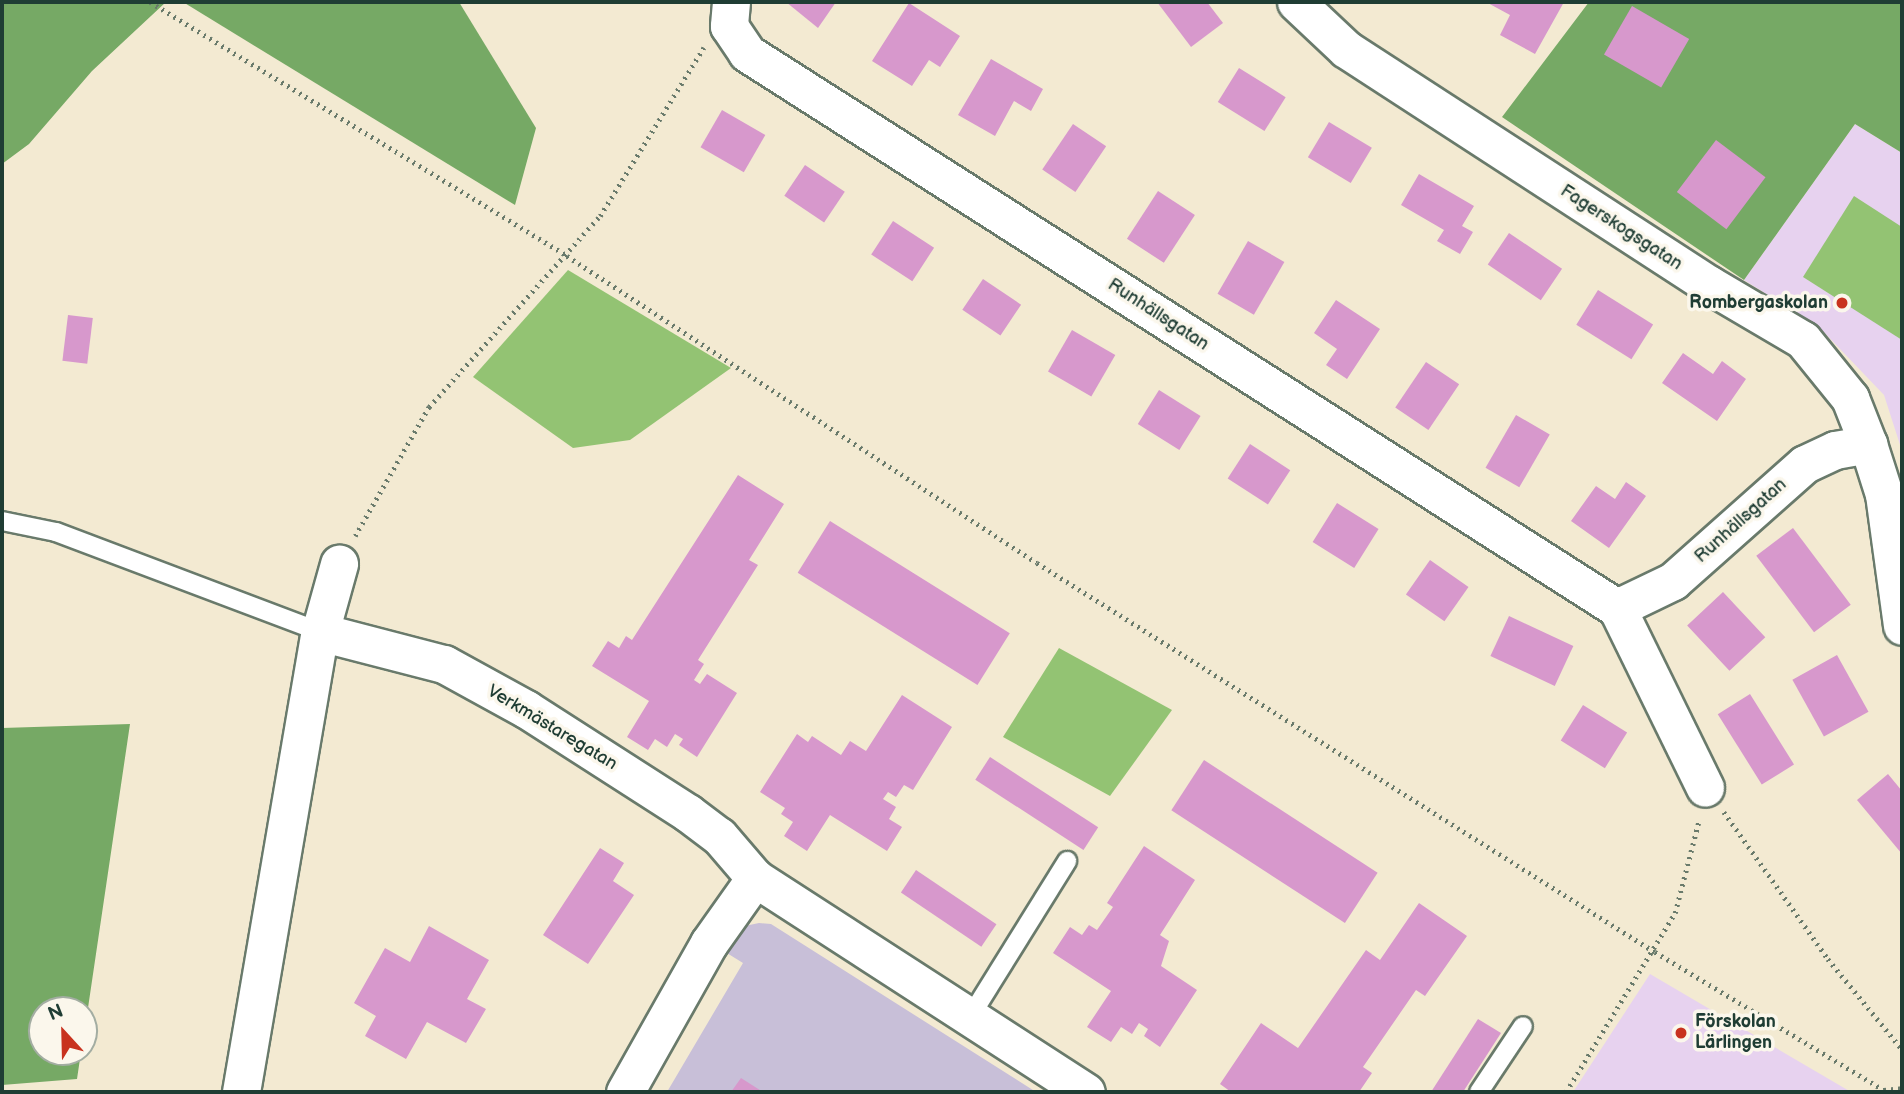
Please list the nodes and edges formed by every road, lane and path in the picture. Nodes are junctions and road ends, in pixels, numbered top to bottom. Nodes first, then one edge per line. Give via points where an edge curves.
1 (150, 2) edge
2 (1296, 2) edge
3 (730, 14) edge
4 (567, 256) junction
5 (1868, 444) junction
6 (2, 521) edge
7 (339, 564) joint
8 (1617, 608) junction
9 (1902, 626) edge
10 (320, 632) junction
11 (1705, 788) junction
12 (1067, 861) dead end
13 (755, 878) junction
14 (1655, 952) junction
15 (970, 1017) junction
16 (1523, 1026) dead end
17 (1902, 1049) edge
18 (1902, 1088) edge
19 (241, 1092) edge
20 (625, 1092) edge
21 (1086, 1092) edge
22 (1479, 1092) edge
23 (1566, 1092) edge

1 - 4 path
2 - 5 street, Fagerskogsgatan via 1346,49 1708,284 1803,340 1850,398
3 - 4 path via 701,49 600,216
3 - 8 street, Runhällsgatan via 747,53
4 - 7 path via 429,407
4 - 14 path via 1037,563
5 - 8 street, Runhällsgatan via 1835,450 1805,464 1673,581
5 - 9 street, Fagerskogsgatan via 1884,494
6 - 10 lane, Verkmästaregatan via 57,532
7 - 10 street
8 - 11 street
10 - 13 street, Verkmästaregatan via 444,664 526,709 688,813 719,836
10 - 19 street
11 - 14 path via 1690,866 1675,913
11 - 17 path via 1772,874 1828,959
12 - 15 lane
13 - 15 street, Verkmästaregatan
13 - 20 street via 709,943
14 - 18 path via 1884,1090
14 - 23 path
15 - 21 street, Verkmästaregatan
16 - 22 lane

